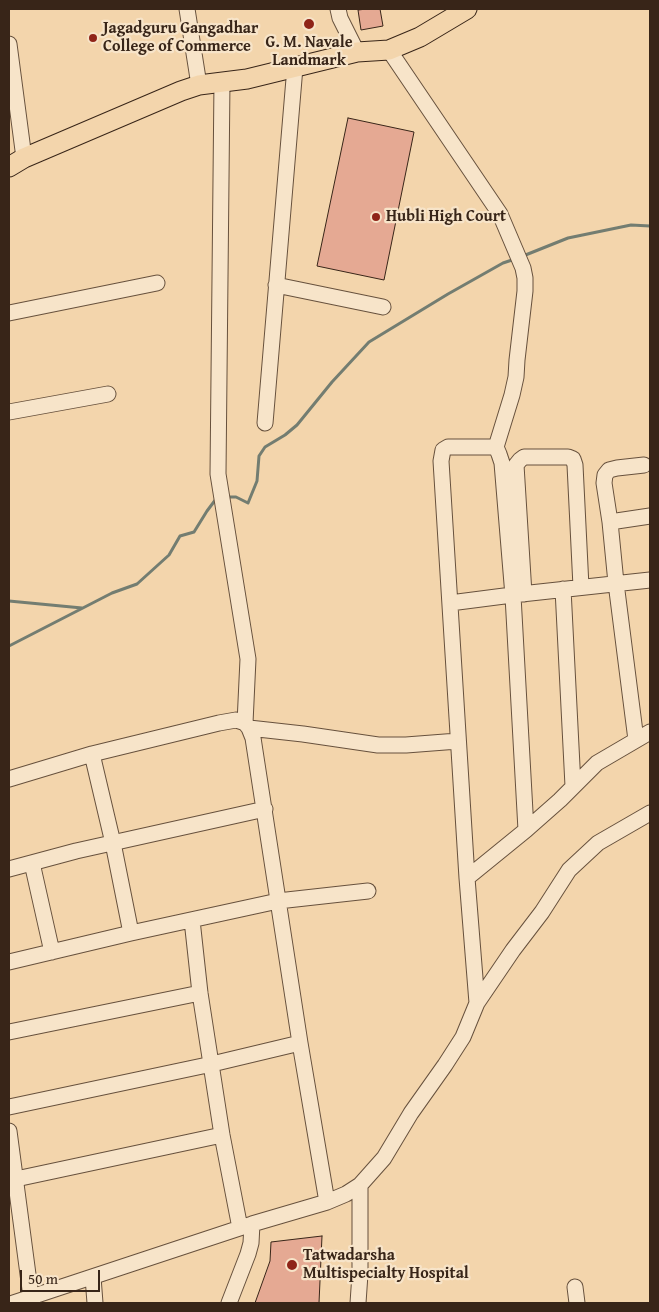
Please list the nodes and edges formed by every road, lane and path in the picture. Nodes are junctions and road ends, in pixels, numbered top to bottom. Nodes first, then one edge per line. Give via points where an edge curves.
1 (188, 9) edge
2 (338, 9) edge
3 (467, 9) edge
4 (9, 44) edge
5 (389, 50) junction
6 (357, 52) junction
7 (294, 67) junction
8 (222, 81) junction
9 (199, 86) junction
10 (12, 102) edge
11 (16, 163) edge
12 (157, 283) dead end
13 (276, 285) junction
14 (383, 307) dead end
15 (9, 313) edge
16 (108, 394) dead end
17 (9, 412) edge
18 (265, 423) dead end
19 (496, 447) junction
20 (644, 465) dead end
21 (650, 516) edge
22 (610, 522) junction
23 (650, 580) edge
24 (616, 584) junction
25 (581, 587) junction
26 (563, 589) junction
27 (518, 594) junction
28 (450, 604) junction
29 (247, 725) junction
30 (650, 732) edge
31 (636, 740) junction
32 (458, 741) junction
33 (92, 754) junction
34 (9, 779) edge
35 (574, 786) junction
36 (265, 809) junction
37 (650, 813) edge
38 (526, 830) junction
39 (113, 843) junction
40 (32, 863) junction
41 (9, 869) edge
42 (467, 878) junction
43 (368, 891) dead end
44 (278, 901) junction
45 (192, 920) junction
46 (131, 933) junction
47 (52, 952) junction
48 (9, 962) edge
49 (200, 993) junction
50 (477, 1003) junction
51 (9, 1032) edge
52 (300, 1042) junction
53 (212, 1064) junction
54 (9, 1107) edge
55 (9, 1131) edge
56 (222, 1135) junction
57 (16, 1179) junction
58 (360, 1186) junction
59 (327, 1202) junction
60 (246, 1226) junction
61 (93, 1277) junction
62 (575, 1287) dead end
63 (32, 1297) junction
64 (13, 1303) edge
65 (95, 1303) edge
66 (229, 1303) edge
67 (358, 1303) edge
68 (577, 1303) edge

1 - 9 street
2 - 6 street
3 - 5 main road via 420,37
4 - 10 street
5 - 6 main road
5 - 19 street via 500,214 525,278 516,377
6 - 7 main road
7 - 8 main road via 247,79
7 - 13 street
8 - 9 main road
8 - 29 street via 218,474 248,659
9 - 11 main road
10 - 11 street
12 - 15 street
13 - 14 street
13 - 18 street
16 - 17 street
19 - 27 street via 502,463
19 - 28 street via 454,446 443,450
20 - 22 street via 616,468 605,475
21 - 22 street
22 - 24 street
23 - 24 street
24 - 25 street
24 - 31 street
25 - 26 street
25 - 27 street via 573,459 524,457 516,466
26 - 27 street
26 - 35 street
27 - 28 street
27 - 38 street
28 - 32 street
29 - 32 street via 378,745
29 - 33 street via 236,720 219,723
29 - 36 street via 253,738
30 - 31 street
31 - 35 street via 597,763
32 - 42 street
33 - 34 street
33 - 39 street
35 - 38 street
36 - 39 street
36 - 44 street
37 - 50 street via 598,843 569,870
38 - 42 street
39 - 40 street
39 - 46 street
40 - 41 street
40 - 47 street
42 - 50 street
43 - 44 street
44 - 45 street
44 - 52 street
45 - 46 street
45 - 49 street
46 - 47 street
47 - 48 street
49 - 51 street
49 - 53 street
50 - 58 street via 463,1036 445,1065 384,1158
52 - 53 street
52 - 59 street
53 - 54 street
53 - 56 street
55 - 57 street
56 - 57 street
56 - 60 street
57 - 63 street
58 - 59 street
58 - 67 street
59 - 60 street
60 - 61 street
60 - 66 street via 251,1243
61 - 63 street
61 - 65 street
62 - 68 street
63 - 64 street

